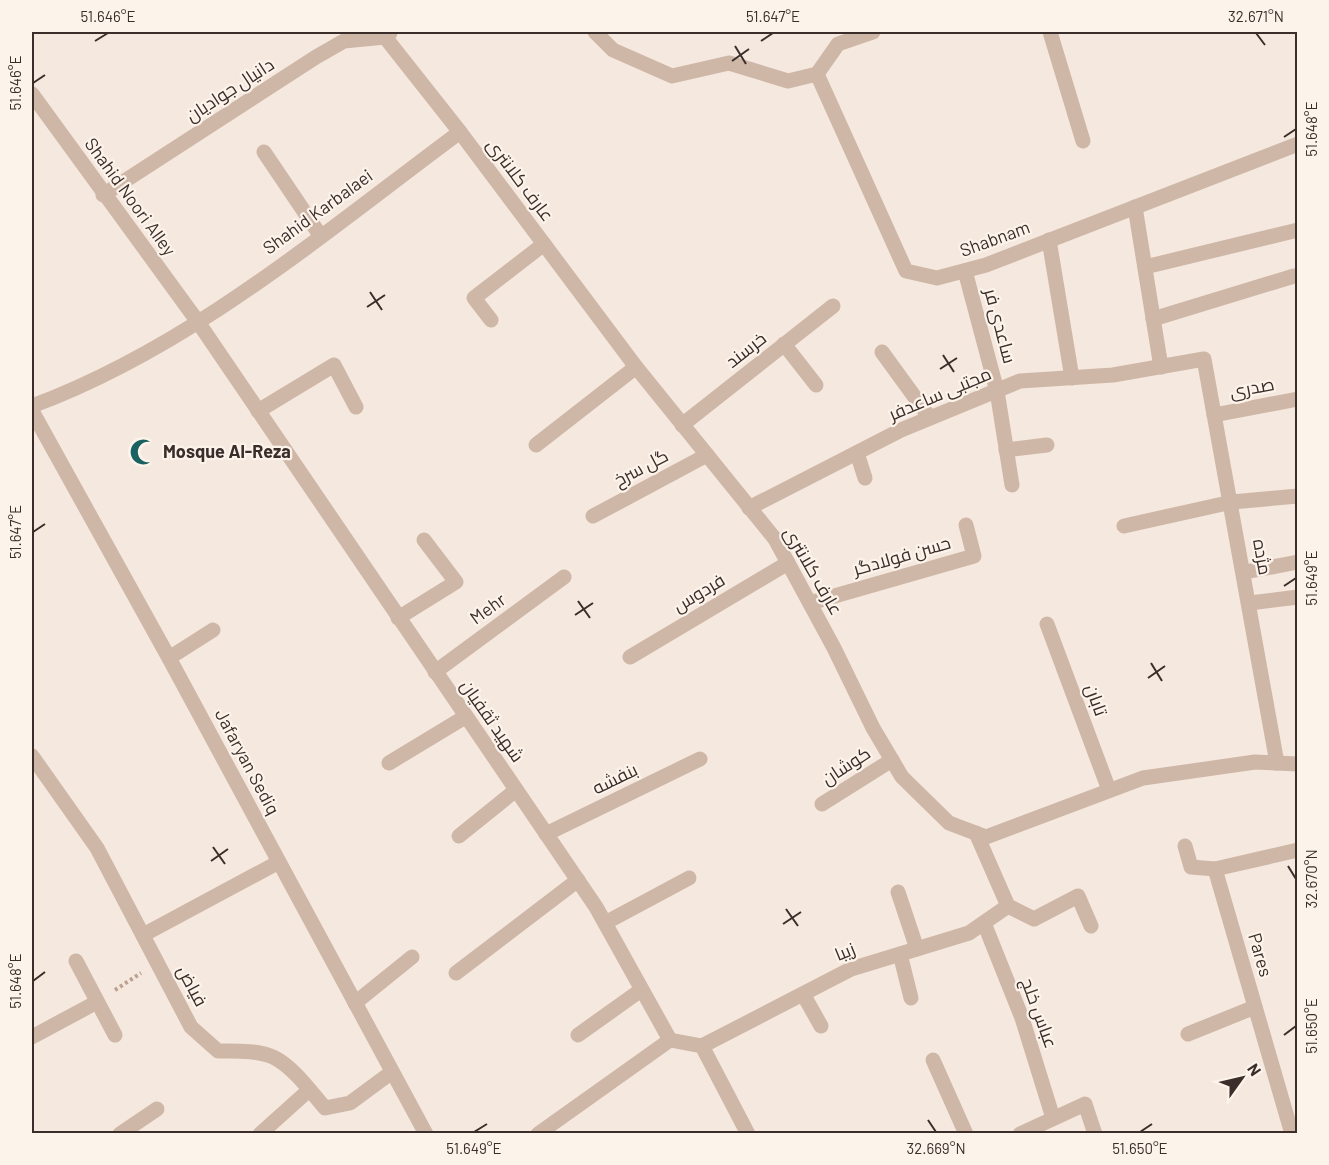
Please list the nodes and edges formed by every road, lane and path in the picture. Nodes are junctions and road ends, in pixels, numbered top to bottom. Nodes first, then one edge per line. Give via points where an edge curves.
1 (595, 32) edge
2 (873, 32) edge
3 (1050, 32) edge
4 (386, 33) edge
5 (817, 74) junction
6 (32, 94) edge
7 (460, 132) junction
8 (1083, 141) dead end
9 (1298, 144) edge
10 (264, 152) dead end
11 (103, 195) junction
12 (1135, 207) junction
13 (1298, 230) edge
14 (320, 235) junction
15 (1049, 240) junction
16 (544, 244) junction
17 (1144, 267) junction
18 (965, 271) junction
19 (1294, 276) dead end
20 (833, 306) dead end
21 (1153, 319) junction
22 (492, 320) dead end
23 (198, 322) junction
24 (784, 344) junction
25 (882, 352) dead end
26 (1204, 359) joint
27 (636, 367) junction
28 (1161, 367) junction
29 (1072, 378) junction
30 (816, 386) dead end
31 (997, 391) junction
32 (1298, 399) edge
33 (356, 407) dead end
34 (32, 409) edge
35 (258, 411) junction
36 (1214, 415) junction
37 (930, 418) junction
38 (682, 425) junction
39 (536, 445) dead end
40 (1047, 445) dead end
41 (1006, 450) junction
42 (857, 453) junction
43 (707, 455) junction
44 (865, 478) dead end
45 (1011, 485) dead end
46 (1298, 496) edge
47 (1232, 502) junction
48 (749, 508) junction
49 (593, 516) dead end
50 (966, 525) dead end
51 (1124, 526) dead end
52 (424, 540) dead end
53 (1298, 562) edge
54 (788, 563) junction
55 (1245, 572) junction
56 (564, 577) dead end
57 (1298, 597) edge
58 (810, 603) junction
59 (1250, 603) junction
60 (398, 618) junction
61 (1047, 624) dead end
62 (213, 630) dead end
63 (630, 657) dead end
64 (169, 658) junction
65 (435, 672) junction
66 (465, 717) junction
67 (32, 756) edge
68 (700, 759) dead end
69 (892, 760) junction
70 (389, 763) dead end
71 (1277, 763) junction
72 (1298, 764) edge
73 (516, 790) junction
74 (1109, 790) junction
75 (822, 804) dead end
76 (976, 833) junction
77 (546, 834) junction
78 (459, 836) dead end
79 (1185, 846) dead end
80 (1298, 850) edge
81 (279, 862) junction
82 (1215, 869) junction
83 (689, 878) dead end
84 (578, 880) junction
85 (898, 892) dead end
86 (1008, 906) junction
87 (605, 923) junction
88 (984, 923) junction
89 (1091, 926) dead end
90 (143, 935) junction
91 (917, 949) junction
92 (900, 954) junction
93 (411, 957) dead end
94 (76, 961) dead end
95 (157, 963) junction
96 (456, 973) dead end
97 (641, 990) junction
98 (803, 994) junction
99 (911, 998) dead end
100 (97, 1002) junction
101 (354, 1003) junction
102 (1255, 1007) junction
103 (821, 1026) dead end
104 (1188, 1034) dead end
105 (115, 1035) dead end
106 (578, 1035) dead end
107 (32, 1037) edge
108 (670, 1040) junction
109 (702, 1046) junction
110 (933, 1060) dead end
111 (392, 1072) junction
112 (309, 1090) junction
113 (157, 1109) dead end
114 (1053, 1118) junction
115 (120, 1134) edge
116 (260, 1134) edge
117 (426, 1134) edge
118 (538, 1134) edge
119 (748, 1134) edge
120 (966, 1134) edge
121 (1020, 1134) edge
122 (1095, 1134) edge
123 (1292, 1134) edge

1 - 5 street via 613,50 672,75 729,63 788,81
2 - 5 street via 838,44
3 - 8 street
4 - 7 street, عارف کلانتری
4 - 11 street, دانیال جوادیان via 344,41 316,57
5 - 18 street, Shabnam via 906,271 937,278
6 - 11 street, Shahid Noori Alley
7 - 14 street, Shahid Karbalaei
7 - 16 street, عارف کلانتری
9 - 12 street, Shabnam
10 - 14 street
11 - 23 street, Shahid Noori Alley
12 - 15 street, Shabnam
12 - 17 street
13 - 17 street
14 - 23 street, Shahid Karbalaei
15 - 18 street, Shabnam
15 - 29 street
16 - 22 street via 474,298
16 - 27 street, عارف کلانتری
17 - 21 street
18 - 31 street, ساعدی فر
19 - 21 street
20 - 24 street, خرسند
21 - 28 street
23 - 34 street, Shahid Karbalaei via 77,389
23 - 35 street, شهید ثقفیان
24 - 30 street
24 - 38 street, خرسند
25 - 37 street
26 - 28 street, مجتبی ساعدفر
26 - 36 street, مژده
27 - 38 street, عارف کلانتری
27 - 39 street
28 - 29 street, مجتبی ساعدفر
29 - 31 street, مجتبی ساعدفر via 1020,381
31 - 37 street, مجتبی ساعدفر
31 - 41 street, ساعدی فر
32 - 36 street, صدری
33 - 35 street via 334,366
34 - 64 street, Jafaryan Sediq
35 - 60 street, شهید ثقفیان
36 - 47 street, مژده
37 - 42 street, مجتبی ساعدفر
38 - 43 street, عارف کلانتری
40 - 41 street
41 - 45 street, ساعدی فر
42 - 44 street
42 - 48 street, مجتبی ساعدفر
43 - 48 street, عارف کلانتری
43 - 49 street, گل سرخ
46 - 47 street
47 - 51 street
47 - 55 street, مژده
48 - 54 street, عارف کلانتری via 775,539
50 - 58 street, حسن فولادگر via 974,556
52 - 60 street via 456,582
53 - 55 street
54 - 58 street, عارف کلانتری
54 - 63 street, فردوس
55 - 59 street, مژده
56 - 65 street, Mehr
57 - 59 street
58 - 69 street, عارف کلانتری
59 - 71 street, مژده
60 - 65 street, شهید ثقفیان
61 - 74 street, تابان
62 - 64 street
64 - 81 street, Jafaryan Sediq
65 - 66 street, شهید ثقفیان
66 - 70 street
66 - 73 street, شهید ثقفیان
67 - 90 street, فیاض via 97,848
68 - 77 street, بنفشه
69 - 75 street, کوشان
69 - 76 street, عارف کلانتری via 902,777 949,824
71 - 72 street, عارف کلانتری
71 - 74 street, عارف کلانتری via 1255,762 1143,778
73 - 77 street, شهید ثقفیان
73 - 78 street
74 - 76 street, عارف کلانتری via 986,837
76 - 86 street
77 - 84 street, شهید ثقفیان
79 - 82 street via 1191,867
80 - 82 street
81 - 90 street
81 - 101 street, Jafaryan Sediq
82 - 102 street, Pares
83 - 87 street
84 - 87 street, شهید ثقفیان
84 - 96 street
85 - 91 street
86 - 88 street, زیبا
86 - 89 street via 1034,919 1078,896
87 - 97 street, شهید ثقفیان
88 - 91 street, زیبا via 969,933
88 - 114 street, عباس خلج via 1022,1018
90 - 95 street, فیاض
91 - 92 street, زیبا
92 - 98 street, زیبا via 851,969
92 - 99 street
93 - 101 street
94 - 100 street
95 - 100 path
95 - 112 street, فیاض via 191,1027 218,1052 244,1051 274,1058
97 - 106 street
97 - 108 street, شهید ثقفیان
98 - 103 street
98 - 109 street, زیبا
100 - 105 street
100 - 107 street
101 - 111 street, Jafaryan Sediq
102 - 104 street
102 - 123 street, Pares
108 - 109 street
108 - 118 street
109 - 119 street
110 - 120 street
111 - 112 street, فیاض via 350,1103 325,1108
111 - 117 street, Jafaryan Sediq
112 - 116 street
113 - 115 street
114 - 121 street
114 - 122 street via 1085,1104

